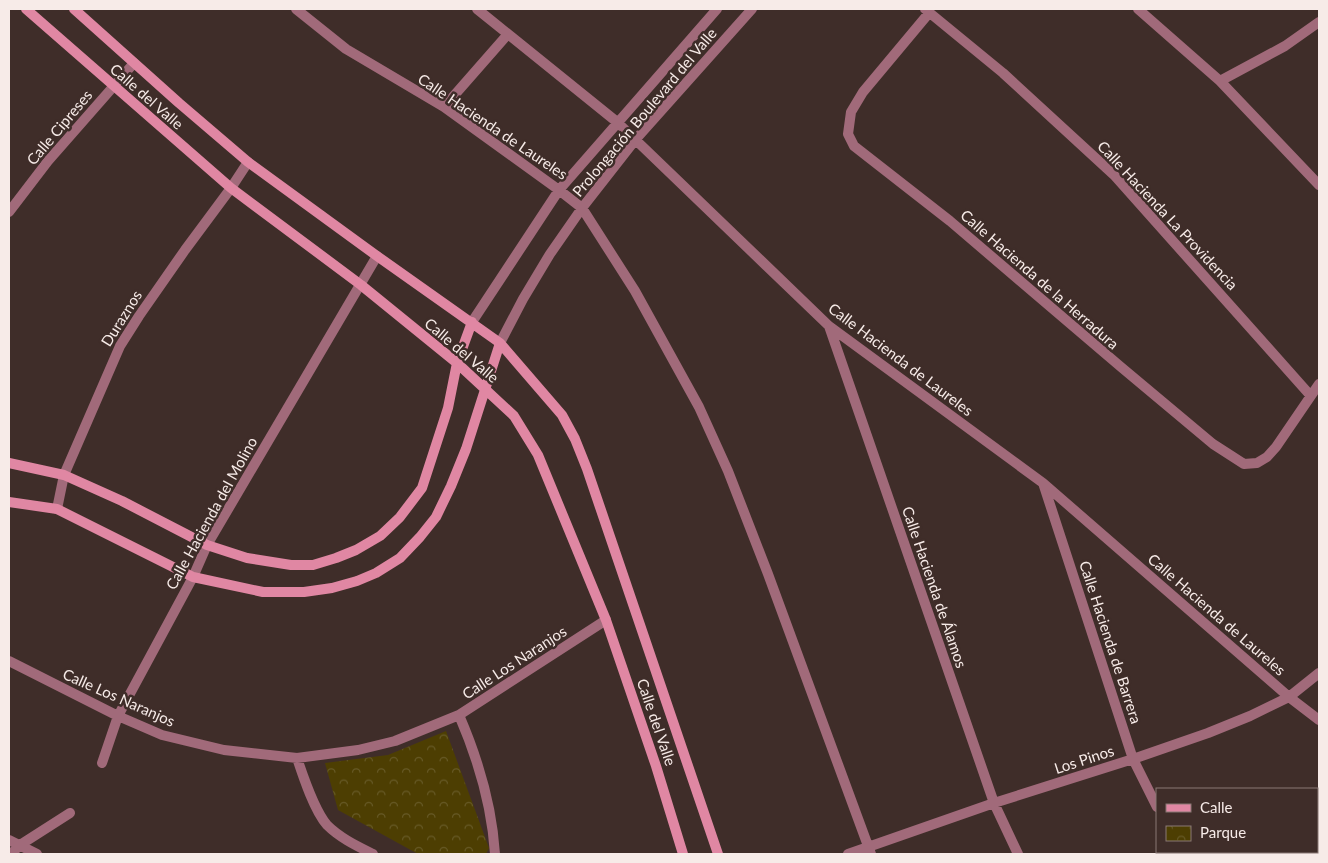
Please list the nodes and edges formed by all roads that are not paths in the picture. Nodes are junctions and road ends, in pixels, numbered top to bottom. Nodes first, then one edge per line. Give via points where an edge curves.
1 (26, 9) edge
2 (74, 9) edge
3 (296, 9) edge
4 (477, 9) edge
5 (717, 9) edge
6 (752, 9) edge
7 (1138, 9) edge
8 (927, 11) edge
9 (1319, 22) edge
10 (508, 34) junction
11 (134, 63) junction
12 (1220, 81) junction
13 (113, 86) junction
14 (444, 108) junction
15 (617, 122) junction
16 (636, 139) junction
17 (248, 162) junction
18 (1319, 185) edge
19 (231, 188) junction
20 (560, 190) junction
21 (582, 208) junction
22 (9, 212) edge
23 (377, 256) junction
24 (361, 286) junction
25 (472, 322) junction
26 (829, 326) junction
27 (500, 343) junction
28 (457, 363) junction
29 (1319, 384) edge
30 (486, 389) junction
31 (1310, 395) junction
32 (9, 463) edge
33 (64, 475) junction
34 (1043, 483) junction
35 (9, 502) edge
36 (56, 509) junction
37 (207, 545) junction
38 (193, 577) junction
39 (606, 620) junction
40 (9, 661) edge
41 (1319, 673) edge
42 (1289, 697) junction
43 (460, 715) junction
44 (118, 716) junction
45 (1319, 720) edge
46 (297, 758) junction
47 (1133, 759) junction
48 (102, 763) dead end
49 (994, 803) junction
50 (1156, 805) edge
51 (70, 813) dead end
52 (9, 840) edge
53 (20, 846) junction
54 (869, 850) edge
55 (11, 854) edge
56 (37, 854) edge
57 (373, 854) edge
58 (495, 854) edge
59 (683, 854) edge
60 (718, 854) edge
61 (848, 854) edge
62 (1018, 854) edge

1 - 13 street, Calle del Valle
2 - 11 street, Calle del Valle
3 - 14 street, Calle Hacienda de Laureles via 346,49
4 - 10 street, Calle Hacienda de Laureles
5 - 15 street, Prolongación Boulevard del Valle
6 - 16 street, Prolongación Boulevard del Valle
7 - 12 street
8 - 31 street, Calle Hacienda La Providencia via 1003,73 1114,175
8 - 31 street, Calle Hacienda de la Herradura via 851,112 848,134 854,146 950,221 1213,444 1244,464 1257,463 1267,457
9 - 12 street via 1285,46
10 - 14 street
10 - 15 street, Calle Hacienda de Laureles
11 - 13 street, Calle Cipreses
11 - 17 street, Calle del Valle
12 - 18 street
13 - 19 street, Calle del Valle
13 - 22 street, Calle Cipreses
14 - 20 street, Calle Hacienda de Laureles
15 - 16 street, Calle Hacienda de Laureles
15 - 20 street, Prolongación Boulevard del Valle
16 - 21 street, Prolongación Boulevard del Valle
16 - 26 street, Calle Hacienda de Laureles
17 - 19 street, Duraznos
17 - 23 street, Calle del Valle
19 - 24 street, Calle del Valle
19 - 33 street, Duraznos via 120,346
20 - 21 street, Calle Hacienda de Laureles
20 - 25 street, Prolongación Boulevard del Valle
21 - 27 street, Prolongación Boulevard del Valle via 527,291
21 - 54 street, Calle Hacienda de Laureles via 635,291 699,407 728,471
23 - 24 street, Calle Hacienda del Molino
23 - 25 street, Calle del Valle
24 - 28 street, Calle del Valle
24 - 37 street, Calle Hacienda del Molino
25 - 27 street, Calle del Valle
25 - 28 street, Prolongación Boulevard del Valle
26 - 34 street, Calle Hacienda de Laureles
26 - 49 street, Calle Hacienda de Álamos
27 - 30 street, Prolongación Boulevard del Valle
27 - 60 street, Calle del Valle via 562,415 575,439
28 - 30 street, Calle del Valle
28 - 37 street, Prolongación Boulevard del Valle via 448,408 422,488 400,517 380,536 356,550 312,565 247,558
29 - 31 street, Calle Hacienda de la Herradura
30 - 38 street, Prolongación Boulevard del Valle via 440,509 400,558 357,581 304,592 263,592
30 - 39 street, Calle del Valle via 514,416 538,455
32 - 33 street, Prolongación Boulevard del Valle
33 - 36 street, Duraznos
33 - 37 street, Prolongación Boulevard del Valle
34 - 42 street, Calle Hacienda de Laureles
34 - 47 street, Calle Hacienda de Barrera
35 - 36 street, Prolongación Boulevard del Valle
36 - 38 street, Prolongación Boulevard del Valle
37 - 38 street, Calle Hacienda del Molino
38 - 44 street, Calle Hacienda del Molino
39 - 43 street, Calle Los Naranjos
39 - 59 street, Calle del Valle
40 - 44 street, Calle Los Naranjos
41 - 42 street, Los Pinos
42 - 45 street, Calle Hacienda de Laureles
42 - 47 street, Los Pinos via 1208,733
43 - 46 street, Calle Los Naranjos via 395,741 358,750
43 - 58 street via 482,780 494,829
44 - 46 street, Calle Los Naranjos via 162,735 224,750
44 - 48 street, Calle Hacienda del Molino
46 - 57 street via 307,787 326,824 340,836
47 - 49 street, Los Pinos
47 - 50 street, Calle Hacienda de Barrera
49 - 54 street, Los Pinos
49 - 62 street, Calle Hacienda de Álamos
51 - 53 street
52 - 53 street
53 - 55 street
53 - 56 street
54 - 61 street, Los Pinos

